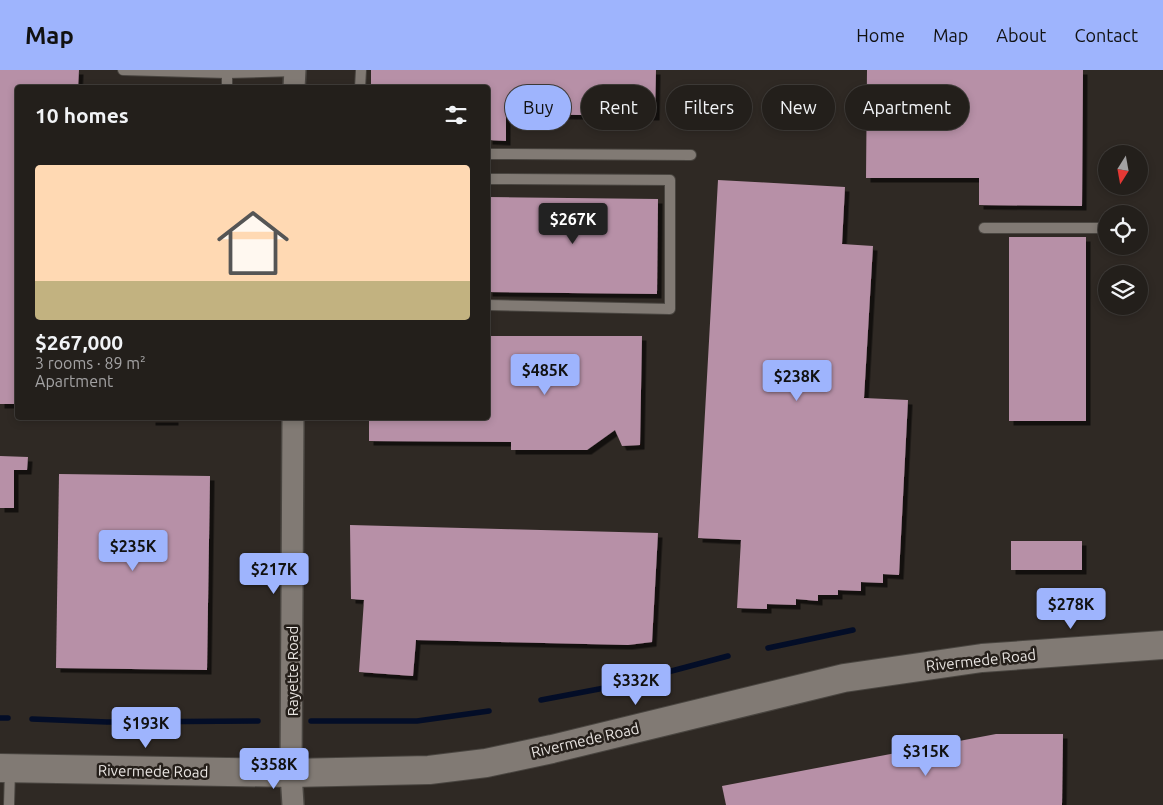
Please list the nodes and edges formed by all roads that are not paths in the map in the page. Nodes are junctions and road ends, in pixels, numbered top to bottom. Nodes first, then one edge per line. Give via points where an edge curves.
1 (123, 70) edge
2 (360, 70) edge
3 (240, 72) edge
4 (227, 73) junction
5 (295, 76) edge
6 (227, 85) edge
7 (360, 85) edge
8 (490, 154) edge
9 (691, 155) dead end
10 (490, 179) edge
11 (984, 228) dead end
12 (1098, 228) edge
13 (490, 305) edge
14 (293, 420) edge
15 (1163, 644) edge
16 (5, 768) edge
17 (291, 773) junction
18 (9, 805) edge
19 (293, 805) edge

1 - 4 lane
2 - 7 lane
3 - 4 lane
3 - 5 lane
4 - 6 lane
8 - 9 lane
10 - 13 lane via 670,180 670,309
11 - 12 lane
14 - 17 street, Rayette Road
15 - 17 street, Rivermede Road via 982,658 844,678 486,763 429,770
16 - 17 street, Rivermede Road
16 - 18 lane
17 - 19 street, Rayette Road

